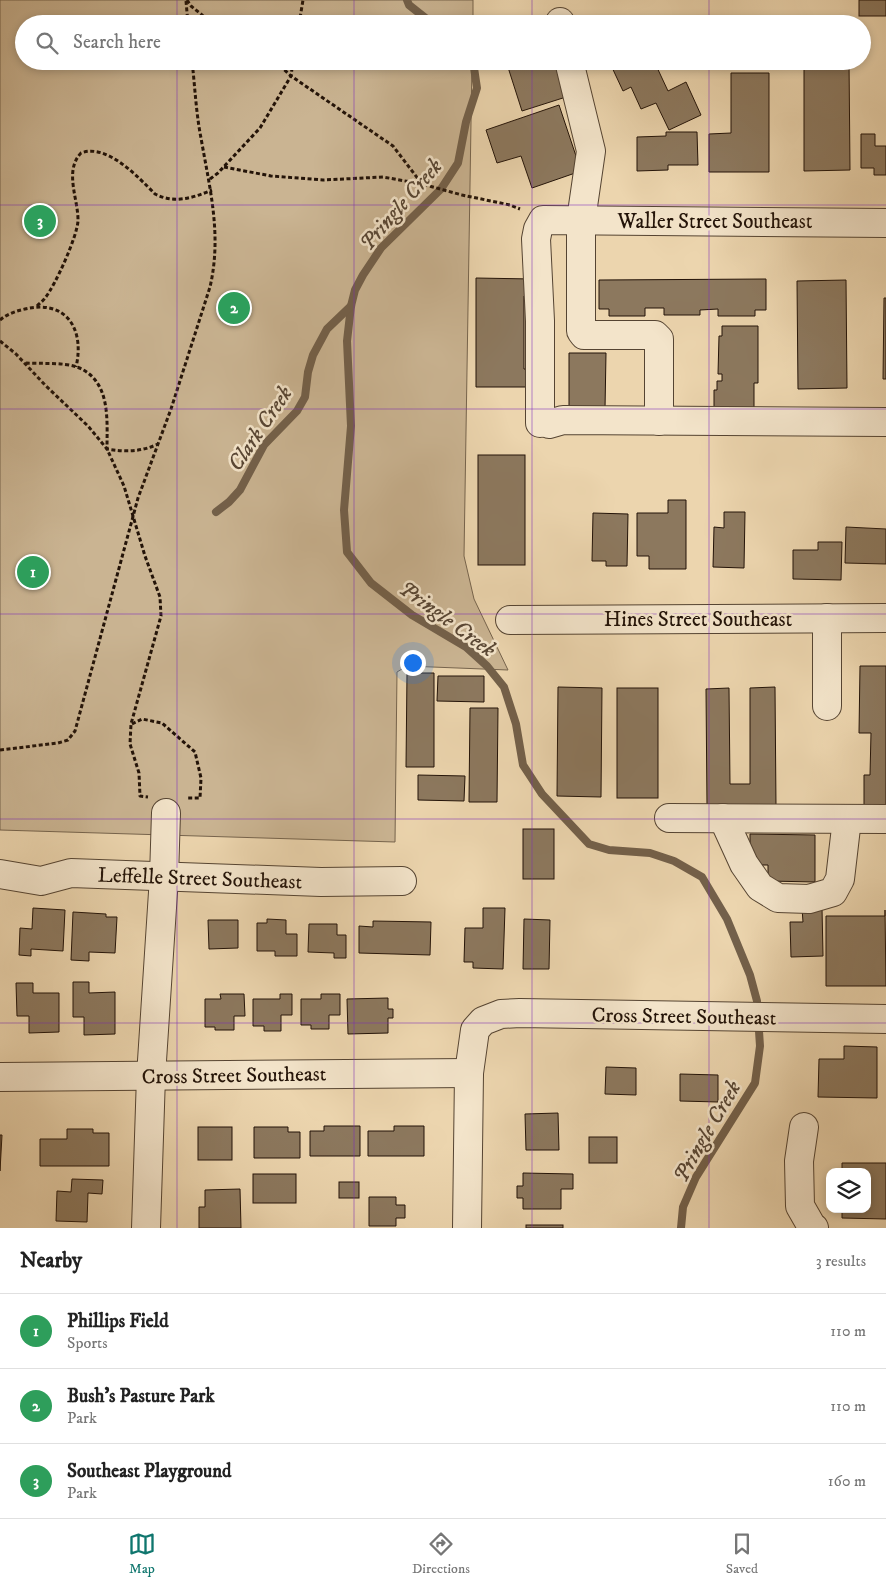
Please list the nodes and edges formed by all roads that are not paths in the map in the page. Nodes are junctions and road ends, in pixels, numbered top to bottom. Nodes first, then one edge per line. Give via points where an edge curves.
1 (571, 70) edge
2 (581, 220) junction
3 (886, 223) edge
4 (659, 421) junction
5 (886, 422) edge
6 (826, 618) junction
7 (886, 618) edge
8 (510, 620) dead end
9 (827, 706) dead end
10 (166, 806) road end
11 (669, 818) dead end
12 (723, 818) junction
13 (847, 818) junction
14 (886, 819) edge
15 (0, 874) edge
16 (164, 877) junction
17 (402, 881) dead end
18 (886, 1019) edge
19 (469, 1073) junction
20 (152, 1076) junction
21 (0, 1077) edge
22 (804, 1127) dead end
23 (146, 1228) edge
24 (467, 1228) edge
25 (814, 1228) edge

1 - 2 street via 591,151
2 - 3 street, Waller Street Southeast
2 - 4 street via 581,331 584,335 655,335 659,338
2 - 4 street, Waller Street Southeast via 543,220 536,239 545,423 563,420
4 - 5 street
6 - 7 street, Hines Street Southeast
6 - 8 street, Hines Street Southeast
6 - 9 street
10 - 16 street
11 - 12 street
12 - 13 street
12 - 13 street via 744,864 760,887 778,898 809,900 833,892 840,879
13 - 14 street
15 - 16 street, Leffelle Street Southeast via 41,880 71,873
16 - 17 street, Leffelle Street Southeast
16 - 20 street
18 - 19 street, Cross Street Southeast via 501,1014 483,1021 475,1030
19 - 20 street, Cross Street Southeast
19 - 24 street
20 - 21 street, Cross Street Southeast
20 - 23 street
22 - 25 street via 799,1161 800,1206

